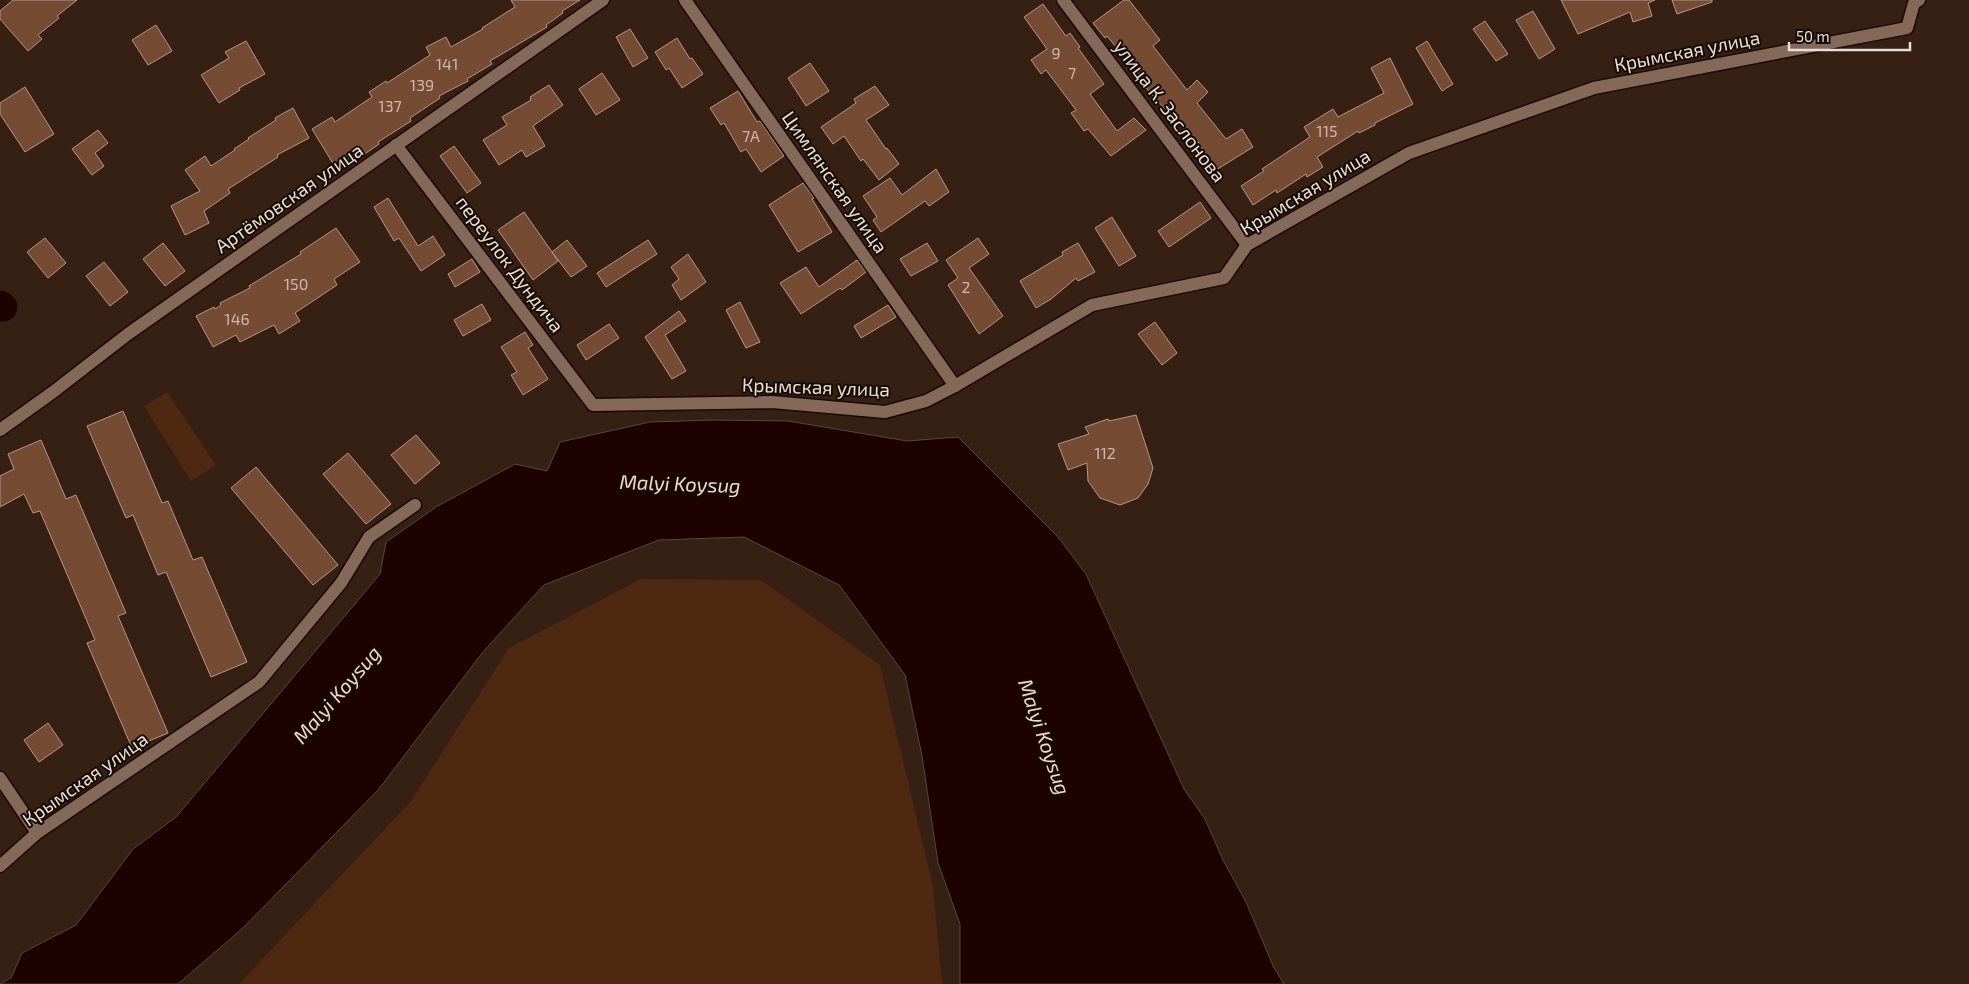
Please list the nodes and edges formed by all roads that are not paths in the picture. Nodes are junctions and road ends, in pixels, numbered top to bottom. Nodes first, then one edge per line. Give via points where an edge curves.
1 (603, 0) edge
2 (685, 0) edge
3 (1063, 0) edge
4 (1916, 1) edge
5 (396, 145) junction
6 (1247, 244) junction
7 (954, 386) junction
8 (593, 405) joint
9 (0, 430) edge
10 (415, 505) dead end
11 (0, 778) edge
12 (37, 833) junction
13 (0, 866) edge

1 - 5 street, Артёмовская улица
2 - 7 street, Цимлянская улица
3 - 6 street, улица К. Заслонова
4 - 6 street, Крымская улица via 1907,28 1594,88 1409,153
5 - 8 street, переулок Дундича
5 - 9 street, Артёмовская улица via 128,334
6 - 7 street, Крымская улица via 1224,278 1092,305
7 - 8 street, Крымская улица via 926,401 885,412 772,402
10 - 12 street, Крымская улица via 369,537 341,583 259,682
11 - 12 street
12 - 13 street, Крымская улица

